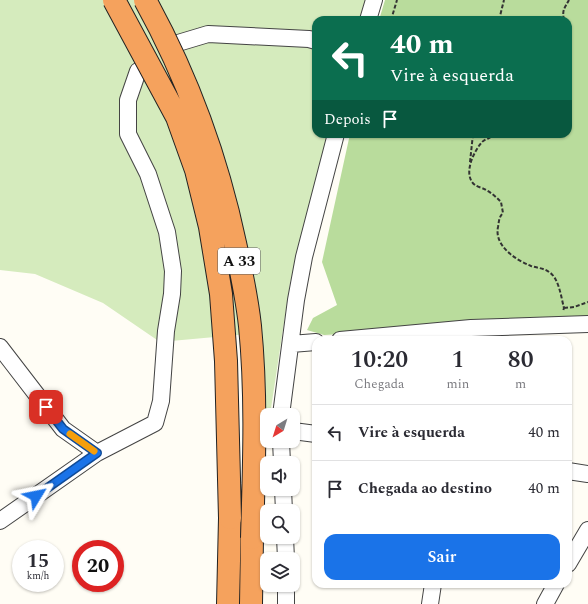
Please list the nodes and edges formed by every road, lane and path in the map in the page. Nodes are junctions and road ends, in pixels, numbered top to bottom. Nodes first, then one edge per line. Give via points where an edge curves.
1 (114, 0) edge
2 (145, 0) edge
3 (374, 0) edge
4 (397, 0) edge
5 (504, 0) edge
6 (569, 0) edge
7 (369, 16) edge
8 (392, 16) edge
9 (500, 16) edge
10 (563, 16) edge
11 (312, 40) edge
12 (178, 43) dead end
13 (138, 71) dead end
14 (335, 138) edge
15 (473, 138) edge
16 (490, 138) edge
17 (469, 172) junction
18 (588, 302) edge
19 (564, 308) junction
20 (588, 324) edge
21 (555, 325) junction
22 (471, 334) edge
23 (427, 336) edge
24 (312, 342) edge
25 (291, 344) junction
26 (0, 347) edge
27 (282, 408) edge
28 (300, 432) edge
29 (312, 433) edge
30 (97, 453) junction
31 (572, 472) edge
32 (588, 474) edge
33 (0, 521) edge
34 (588, 530) edge
35 (572, 557) edge
36 (432, 588) edge
37 (554, 588) edge
38 (286, 592) edge
39 (228, 604) edge
40 (251, 604) edge
41 (286, 604) edge
42 (430, 604) edge
43 (545, 604) edge

1 - 39 highway, A 33, bridge via 177,118 196,170 210,227 221,294 226,361 230,518
2 - 40 highway, A 33, bridge via 162,30 196,109 216,165 241,269 250,326 253,388
3 - 7 street
4 - 8 path
5 - 9 path
6 - 10 path via 563,9
11 - 12 street via 208,34
13 - 30 street via 128,100 128,134 148,174 167,232 174,271 172,294 160,401 155,423
14 - 25 street via 304,257
15 - 17 path
16 - 17 path via 482,143 472,160
17 - 19 path via 470,179 475,185 488,191 501,202 503,213 497,230 501,245 507,252 530,266 549,271 555,279
18 - 19 path
19 - 21 path
20 - 21 street
21 - 22 street
22 - 23 street
24 - 25 street
25 - 27 street
26 - 30 street via 63,429
28 - 29 street
30 - 33 street
31 - 32 street
34 - 35 street
36 - 42 street
37 - 43 street
38 - 41 street

